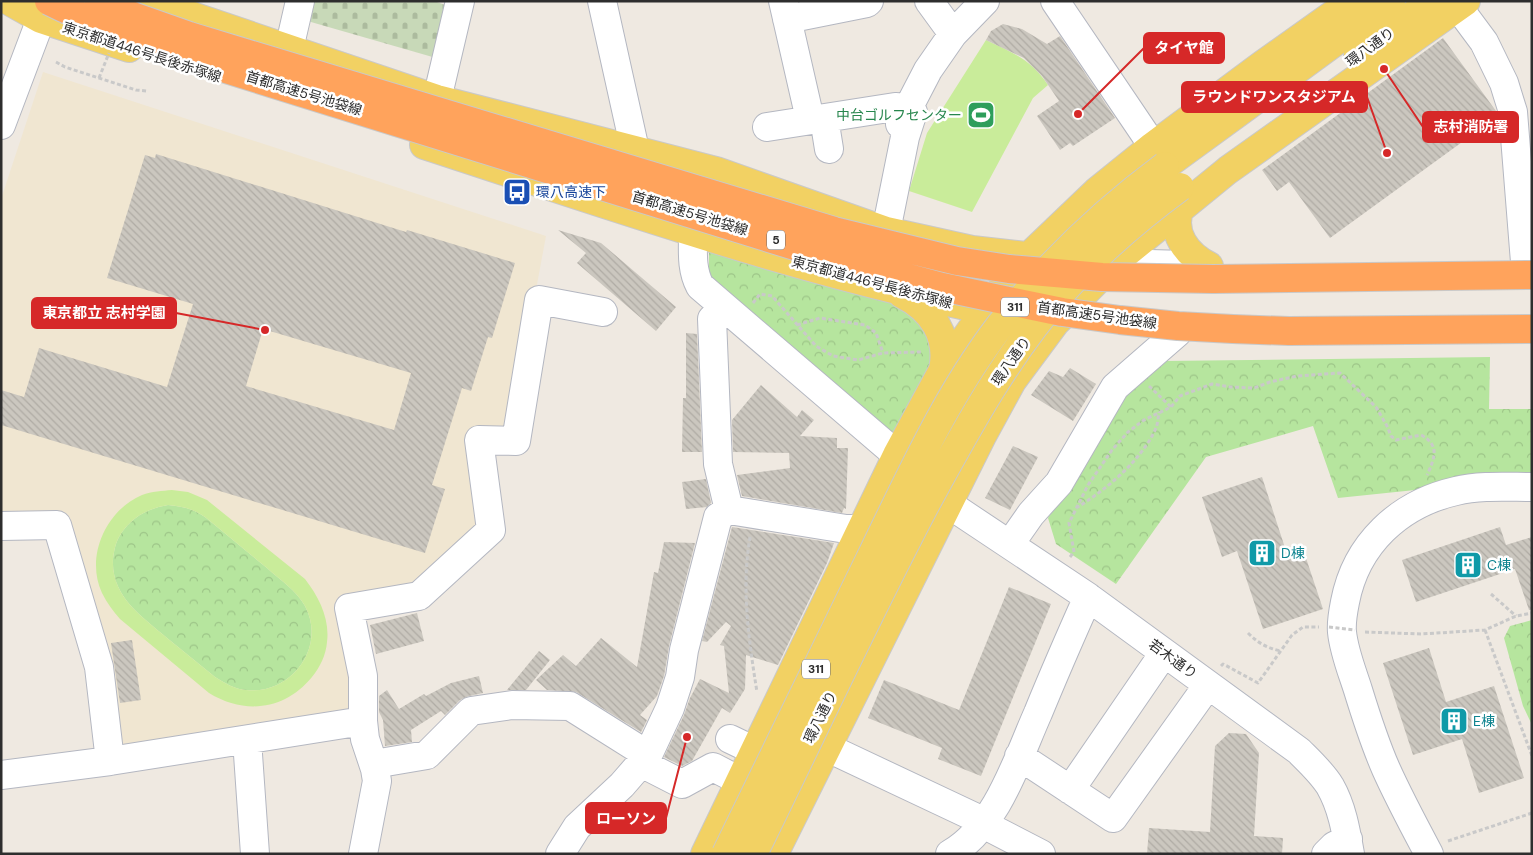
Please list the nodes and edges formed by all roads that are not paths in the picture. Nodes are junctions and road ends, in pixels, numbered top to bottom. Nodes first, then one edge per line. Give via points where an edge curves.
1 (9, 1) edge
2 (99, 1) edge
3 (154, 1) edge
4 (300, 1) edge
5 (460, 1) edge
6 (602, 1) edge
7 (869, 1) edge
8 (929, 1) edge
9 (985, 1) edge
10 (1055, 1) edge
11 (1352, 1) edge
12 (1391, 1) edge
13 (1432, 1) edge
14 (1462, 4) edge
15 (45, 10) edge
16 (785, 10) edge
17 (953, 34) junction
18 (289, 49) junction
19 (437, 99) junction
20 (908, 108) junction
21 (817, 119) junction
22 (2, 123) edge
23 (767, 127) dead end
24 (1153, 146) junction
25 (634, 150) junction
26 (829, 150) dead end
27 (886, 168) dead end
28 (1180, 208) junction
29 (886, 231) junction
30 (693, 233) junction
31 (1028, 256) junction
32 (1114, 263) junction
33 (1209, 266) junction
34 (1530, 266) edge
35 (895, 290) junction
36 (985, 310) junction
37 (603, 312) dead end
38 (712, 319) dead end
39 (1055, 323) junction
40 (1532, 328) edge
41 (1176, 333) junction
42 (935, 361) junction
43 (897, 454) junction
44 (1532, 487) edge
45 (947, 503) junction
46 (742, 512) junction
47 (1, 526) edge
48 (860, 530) junction
49 (1010, 544) junction
50 (921, 556) junction
51 (1088, 597) junction
52 (1164, 654) junction
53 (1217, 675) junction
54 (363, 721) junction
55 (730, 739) dead end
56 (247, 740) junction
57 (828, 748) junction
58 (755, 751) junction
59 (1019, 756) junction
60 (645, 759) junction
61 (110, 761) junction
62 (374, 764) junction
63 (1, 775) edge
64 (740, 781) junction
65 (1070, 790) junction
66 (984, 823) junction
67 (1438, 848) edge
68 (1341, 849) edge
69 (254, 854) edge
70 (363, 854) edge
71 (560, 854) edge
72 (705, 854) edge
73 (726, 854) edge
74 (753, 854) edge
75 (774, 854) edge
76 (950, 854) edge
77 (1042, 854) edge

1 - 15 main road, 東京都道446号長後赤塚線
2 - 34 highway, 首都高速5号池袋線 / 5, bridge via 189,36 834,231 957,261 1102,277 1213,279
3 - 18 main road
4 - 18 street
5 - 19 street
6 - 25 street
7 - 16 street
8 - 17 street
9 - 17 street
10 - 24 street
11 - 24 main road
12 - 73 main road, 環八通り / 311, bridge via 1127,195 1083,233 1008,316 942,416
13 - 74 main road, 環八通り / 311, bridge via 1143,215 1101,252 1057,299 995,381 966,429 894,565
14 - 28 main road via 1228,170
14 - 34 street via 1504,83 1513,112
15 - 22 street
15 - 30 main road, 東京都道446号長後赤塚線
15 - 40 highway, 首都高速5号池袋線 / 5, bridge via 79,16 193,59 827,256 942,287 1062,312 1215,328 1289,331
16 - 21 street
17 - 20 street via 928,70
18 - 19 main road
19 - 25 main road
20 - 21 street via 895,107
20 - 27 street
20 - 29 street via 913,112
21 - 23 street
21 - 26 street
24 - 31 main road via 1096,192
25 - 29 main road via 716,171
28 - 32 main road
28 - 33 main road via 1176,221 1180,239 1192,256
29 - 31 main road via 972,250
30 - 35 main road, 東京都道446号長後赤塚線
30 - 43 street, 若木通り via 693,266 700,286
31 - 32 main road
31 - 36 main road
32 - 33 street
32 - 39 main road
33 - 34 street
35 - 36 main road, 東京都道446号長後赤塚線
35 - 42 main road via 917,304 942,335 946,358
36 - 39 main road, 東京都道446号長後赤塚線
36 - 42 main road
37 - 54 street via 540,300 516,441 479,440 491,530 418,596 349,608 362,676
38 - 46 street via 718,464
39 - 41 street
39 - 45 main road via 1012,381
40 - 41 street
41 - 49 street via 1115,387 1059,483
42 - 43 main road
43 - 45 street, 若木通り
43 - 48 main road
44 - 67 street via 1469,488 1436,496 1412,507 1383,530 1365,552 1357,563 1347,592 1342,626 1347,658 1385,768
45 - 49 street, 若木通り
45 - 50 main road
46 - 48 street
46 - 60 street via 718,516 680,677 670,708
47 - 61 street via 57,525 99,667
48 - 50 street
48 - 58 main road
49 - 51 street, 若木通り
50 - 57 main road
51 - 52 street, 若木通り
51 - 59 street
52 - 53 street, 若木通り
52 - 65 street
53 - 65 street via 1113,818
53 - 68 street, 若木通り via 1316,767 1330,786 1341,812
54 - 56 street
54 - 62 street via 365,739
55 - 58 street
56 - 61 street
56 - 69 street
57 - 66 street
57 - 75 main road
58 - 64 main road
59 - 65 street
59 - 66 street via 1006,787
60 - 62 street via 570,706 512,705 471,711 427,755
60 - 64 street via 682,784 713,767
60 - 71 street via 577,827
61 - 63 street
62 - 70 street via 377,781
64 - 72 main road
66 - 76 street via 964,845
66 - 77 street

